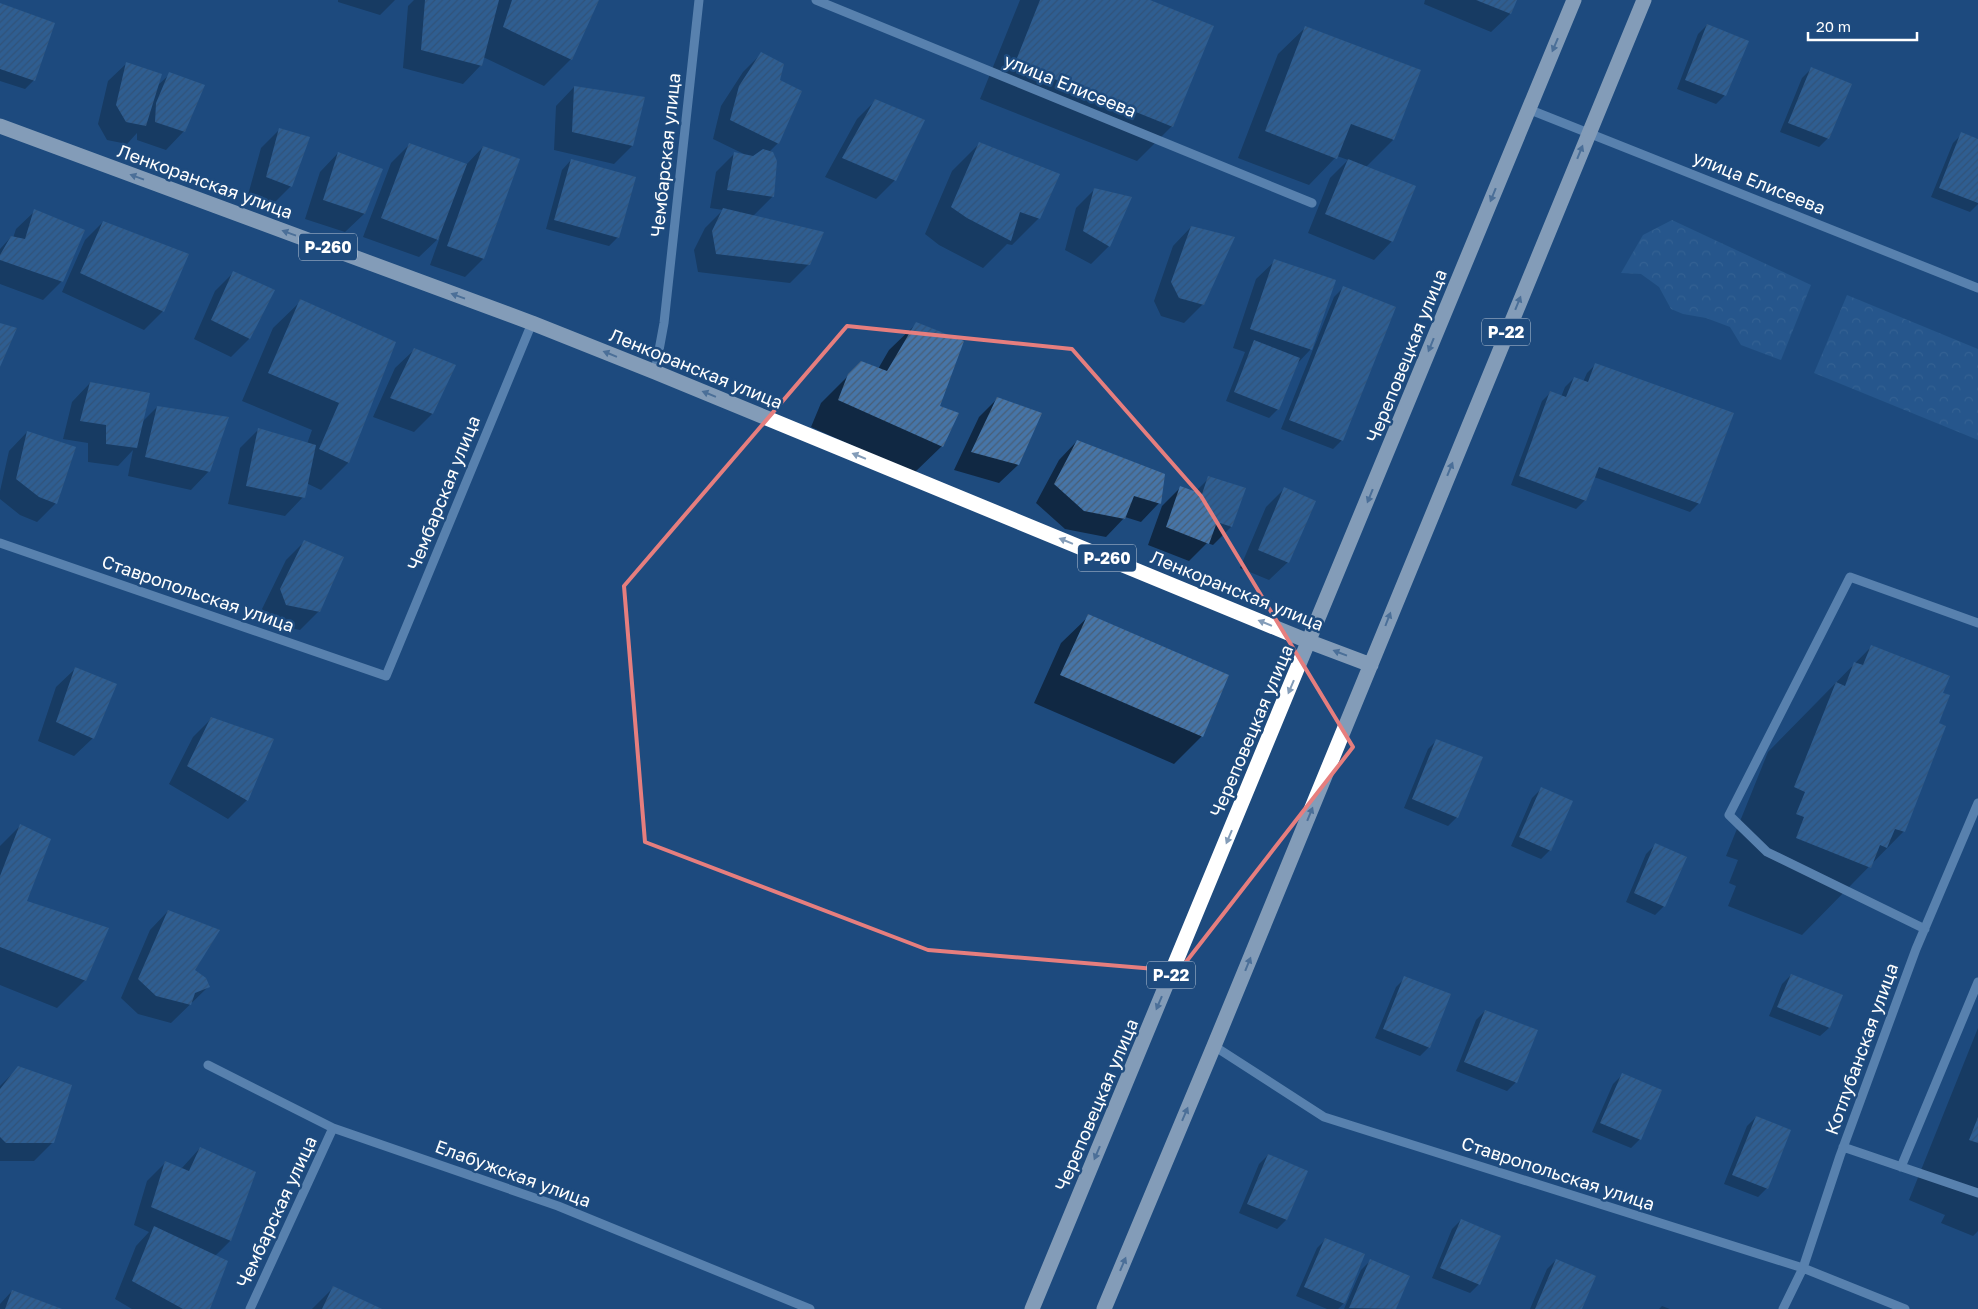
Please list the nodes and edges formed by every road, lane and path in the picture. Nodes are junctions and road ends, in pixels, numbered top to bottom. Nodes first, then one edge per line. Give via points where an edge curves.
1 (699, 0) edge
2 (816, 0) edge
3 (1574, 0) edge
4 (1644, 0) edge
5 (1528, 109) junction
6 (0, 126) edge
7 (1588, 133) junction
8 (1312, 203) dead end
9 (1978, 288) edge
10 (532, 323) junction
11 (655, 372) junction
12 (0, 543) edge
13 (1978, 623) edge
14 (1310, 642) junction
15 (1371, 665) junction
16 (386, 676) joint
17 (1978, 803) edge
18 (1925, 928) junction
19 (1978, 982) edge
20 (1214, 1046) junction
21 (208, 1065) dead end
22 (333, 1128) junction
23 (1843, 1147) junction
24 (1901, 1167) junction
25 (1978, 1193) edge
26 (1803, 1268) junction
27 (250, 1309) edge
28 (810, 1309) edge
29 (1032, 1309) edge
30 (1104, 1309) edge
31 (1784, 1309) edge
32 (1905, 1309) edge

1 - 11 street, Чембарская улица via 664,323
2 - 8 street, улица Елисеева
3 -> 5 highway, Череповецкая улица / Р-22
4 - 7 highway, Р-22
5 - 7 street, улица Елисеева
5 -> 14 highway, Череповецкая улица / Р-22
10 -> 6 highway, Ленкоранская улица / Р-260
7 - 9 street, улица Елисеева
15 -> 7 highway, Р-22
11 -> 10 highway, Ленкоранская улица / Р-260
10 - 16 street, Чембарская улица
14 -> 11 highway, Ленкоранская улица / Р-260
12 - 16 street, Ставропольская улица
13 - 18 street via 1850,578 1729,815 1766,852
15 -> 14 highway, Ленкоранская улица
14 -> 29 highway, Череповецкая улица / Р-22
20 -> 15 highway, Р-22
17 - 18 street, Котлубанская улица
18 - 23 street, Котлубанская улица
19 - 24 street
20 - 26 street, Ставропольская улица via 1324,1117
30 -> 20 highway, Р-22
21 - 22 street, Елабужская улица
22 - 27 street, Чембарская улица
22 - 28 street, Елабужская улица via 558,1206
23 - 24 street
23 - 26 street, Котлубанская улица
24 - 25 street
26 - 31 street, Котлубанская улица
26 - 32 street, Ставропольская улица

